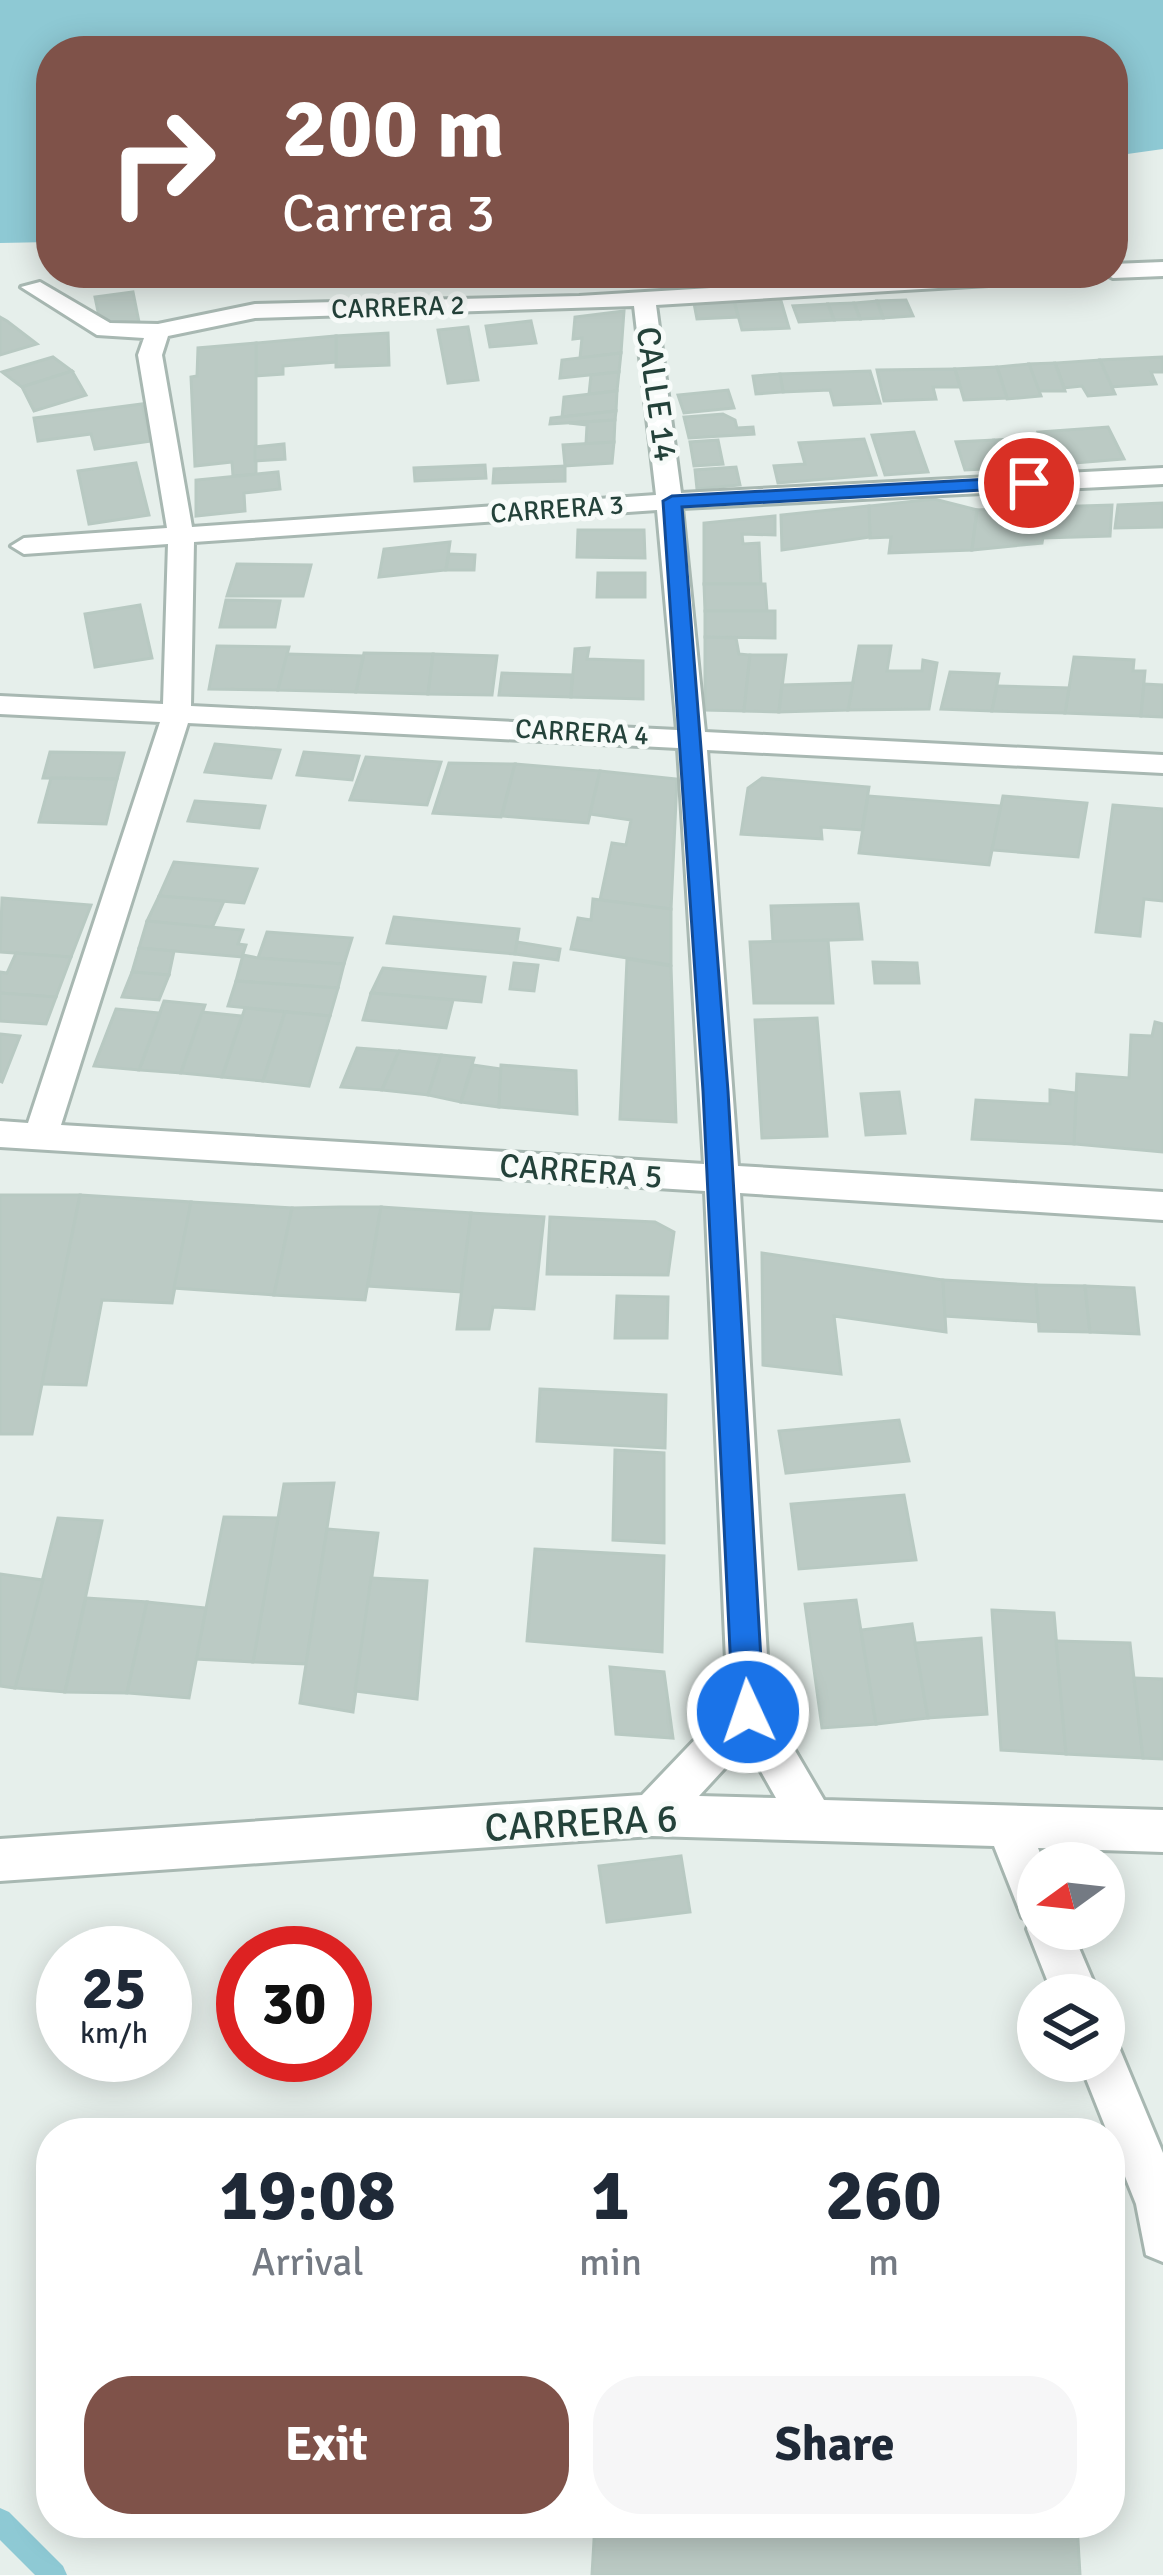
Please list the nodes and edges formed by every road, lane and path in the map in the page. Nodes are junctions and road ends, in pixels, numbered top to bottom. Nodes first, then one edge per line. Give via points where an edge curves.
1 (1163, 269) edge
2 (1128, 270) edge
3 (32, 287) dead end
4 (815, 288) edge
5 (644, 298) junction
6 (158, 332) junction
7 (1163, 476) edge
8 (672, 501) junction
9 (181, 536) junction
10 (24, 546) dead end
11 (0, 704) edge
12 (177, 712) junction
13 (693, 737) junction
14 (1163, 764) edge
15 (0, 1134) edge
16 (40, 1137) junction
17 (721, 1179) junction
18 (1163, 1206) edge
19 (748, 1712) junction
20 (652, 1815) junction
21 (812, 1820) junction
22 (1007, 1826) junction
23 (1163, 1831) edge
24 (1017, 1851) edge
25 (0, 1860) edge
26 (1111, 2082) edge
27 (1163, 2238) edge

1 - 2 street
3 - 6 street, CARRERA 2 via 105,330
4 - 5 street, CARRERA 2
5 - 6 street, CARRERA 2 via 255,311
5 - 8 street, CALLE 14
6 - 9 street via 150,355
7 - 8 street, CARRERA 3
8 - 9 street, CARRERA 3
8 - 13 street, CALLE 14
9 - 10 street, CARRERA 3
9 - 12 street
11 - 12 street, CARRERA 4
12 - 13 street, CARRERA 4
12 - 16 street
13 - 14 street, CARRERA 4
13 - 17 street, CALLE 14
15 - 16 street, CARRERA 5
16 - 17 street, CARRERA 5
17 - 18 street, CARRERA 5
17 - 19 street, CALLE 14
19 - 20 street
19 - 21 street, CALLE 14
20 - 21 street, CARRERA 6
20 - 25 street, CARRERA 6
21 - 22 street, CARRERA 6
22 - 23 street, CARRERA 6
22 - 24 street
26 - 27 street via 1160,2204

